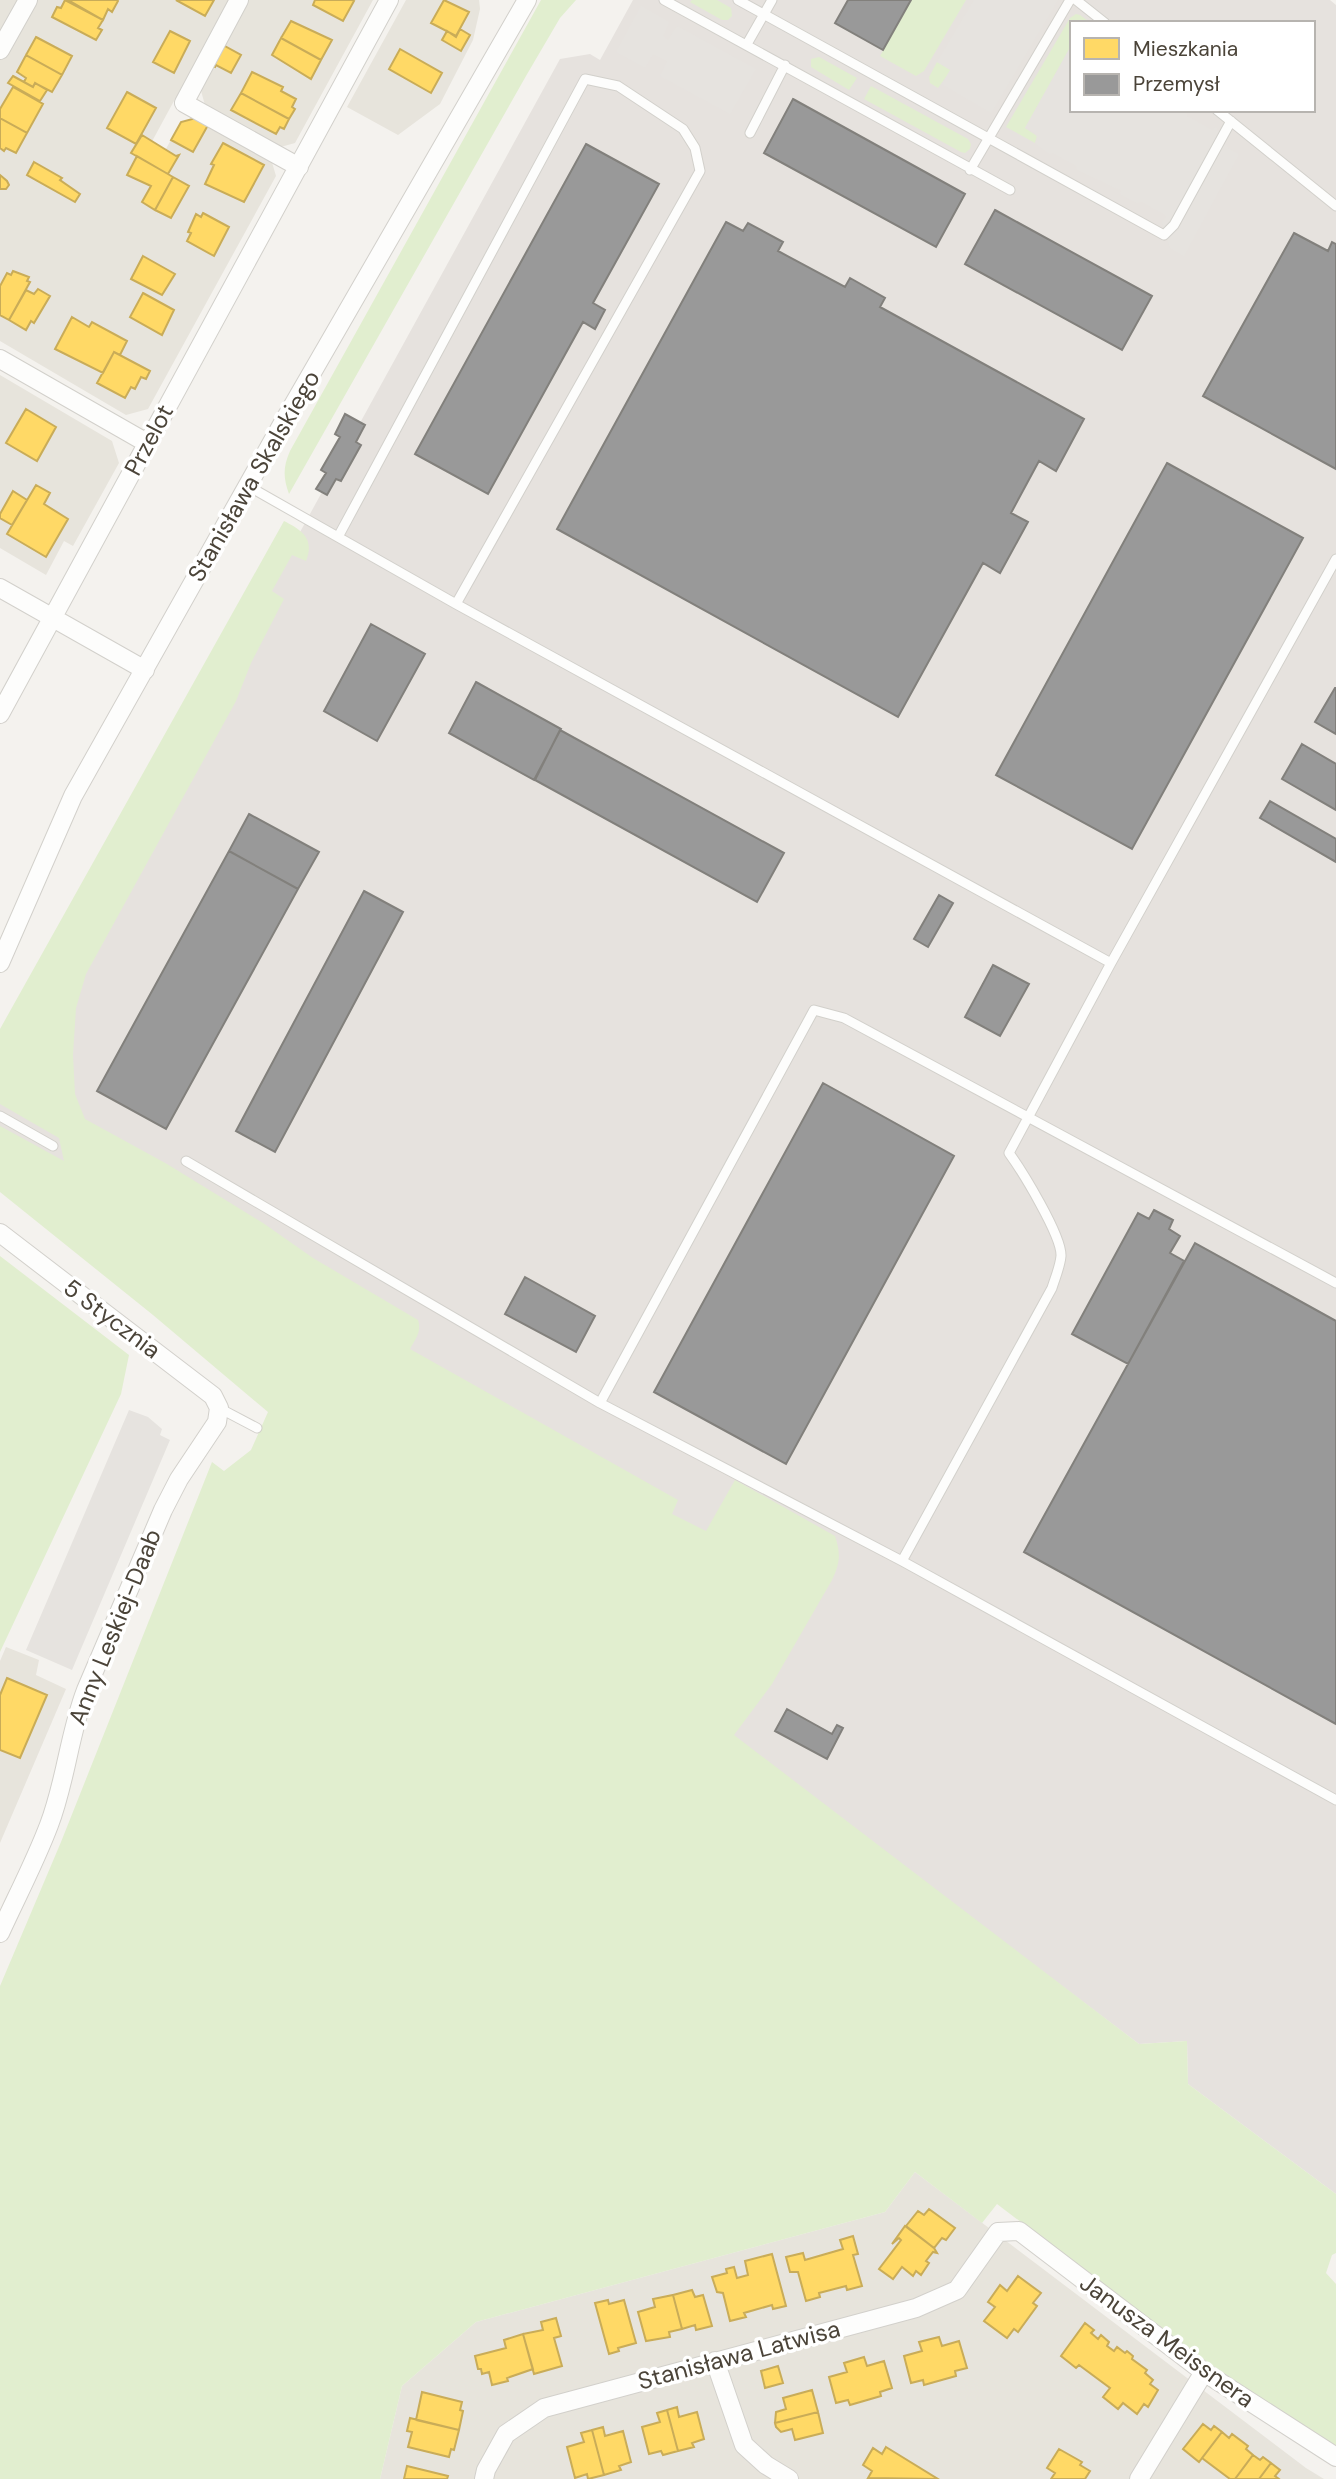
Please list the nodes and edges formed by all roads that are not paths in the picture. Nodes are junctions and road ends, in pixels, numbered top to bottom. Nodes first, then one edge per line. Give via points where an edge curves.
1 (28, 0) edge
2 (239, 0) edge
3 (389, 0) edge
4 (527, 0) edge
5 (664, 0) edge
6 (738, 0) edge
7 (772, 0) edge
8 (1070, 0) edge
9 (1076, 0) edge
10 (764, 14) junction
11 (1102, 21) edge
12 (747, 44) junction
13 (0, 50) edge
14 (785, 65) junction
15 (1220, 112) edge
16 (1231, 121) junction
17 (750, 133) dead end
18 (989, 137) junction
19 (299, 167) junction
20 (970, 170) junction
21 (1010, 190) dead end
22 (1336, 206) edge
23 (0, 359) edge
24 (147, 443) junction
25 (248, 486) junction
26 (338, 537) junction
27 (1336, 559) edge
28 (0, 588) edge
29 (456, 604) junction
30 (53, 618) junction
31 (145, 670) junction
32 (0, 714) edge
33 (0, 963) edge
34 (1111, 963) junction
35 (0, 1116) edge
36 (1029, 1118) junction
37 (53, 1146) dead end
38 (186, 1161) dead end
39 (0, 1233) edge
40 (1336, 1283) edge
41 (600, 1403) junction
42 (219, 1408) junction
43 (257, 1428) dead end
44 (902, 1561) junction
45 (1336, 1800) edge
46 (0, 1933) edge
47 (998, 2232) joint
48 (715, 2361) junction
49 (1204, 2372) junction
50 (1336, 2457) edge
51 (762, 2472) edge
52 (484, 2479) edge
53 (789, 2479) edge
54 (1139, 2479) edge

1 - 13 street
2 - 19 street via 184,103
3 - 19 street, Przelot
4 - 25 street, Stanisława Skalskiego
5 - 12 lane
6 - 10 lane
7 - 10 lane
8 - 18 lane
9 - 11 lane
10 - 12 lane
10 - 18 lane
12 - 14 lane
14 - 17 lane
14 - 20 lane
15 - 16 lane
16 - 18 lane via 1174,225 1164,235
16 - 22 lane
18 - 20 lane
19 - 24 street, Przelot
20 - 21 lane
23 - 24 street
24 - 30 street, Przelot
25 - 26 lane
25 - 31 street, Stanisława Skalskiego
26 - 29 lane
26 - 29 lane via 585,79 618,86 683,129 695,148 700,171
27 - 34 lane
28 - 30 street
29 - 34 lane
30 - 31 street
30 - 32 street, Przelot
31 - 33 street, Stanisława Skalskiego via 73,796
34 - 36 lane
35 - 37 lane
36 - 40 lane
36 - 41 lane via 844,1018 814,1010
36 - 44 lane via 1009,1153 1051,1224 1062,1255 1052,1288
38 - 41 lane
39 - 42 street, 5 Stycznia via 213,1396
41 - 44 lane
42 - 43 lane
42 - 46 street, Anny Leskiej-Daab via 217,1422 163,1510 78,1709 49,1825
44 - 45 lane
47 - 48 street, Stanisława Latwisa via 957,2290 916,2308
47 - 49 street, Janusza Meissnera via 1018,2231
48 - 51 street via 744,2445
48 - 52 street, Stanisława Latwisa via 544,2408 506,2434
49 - 50 street, Janusza Meissnera
49 - 54 street
51 - 53 street

